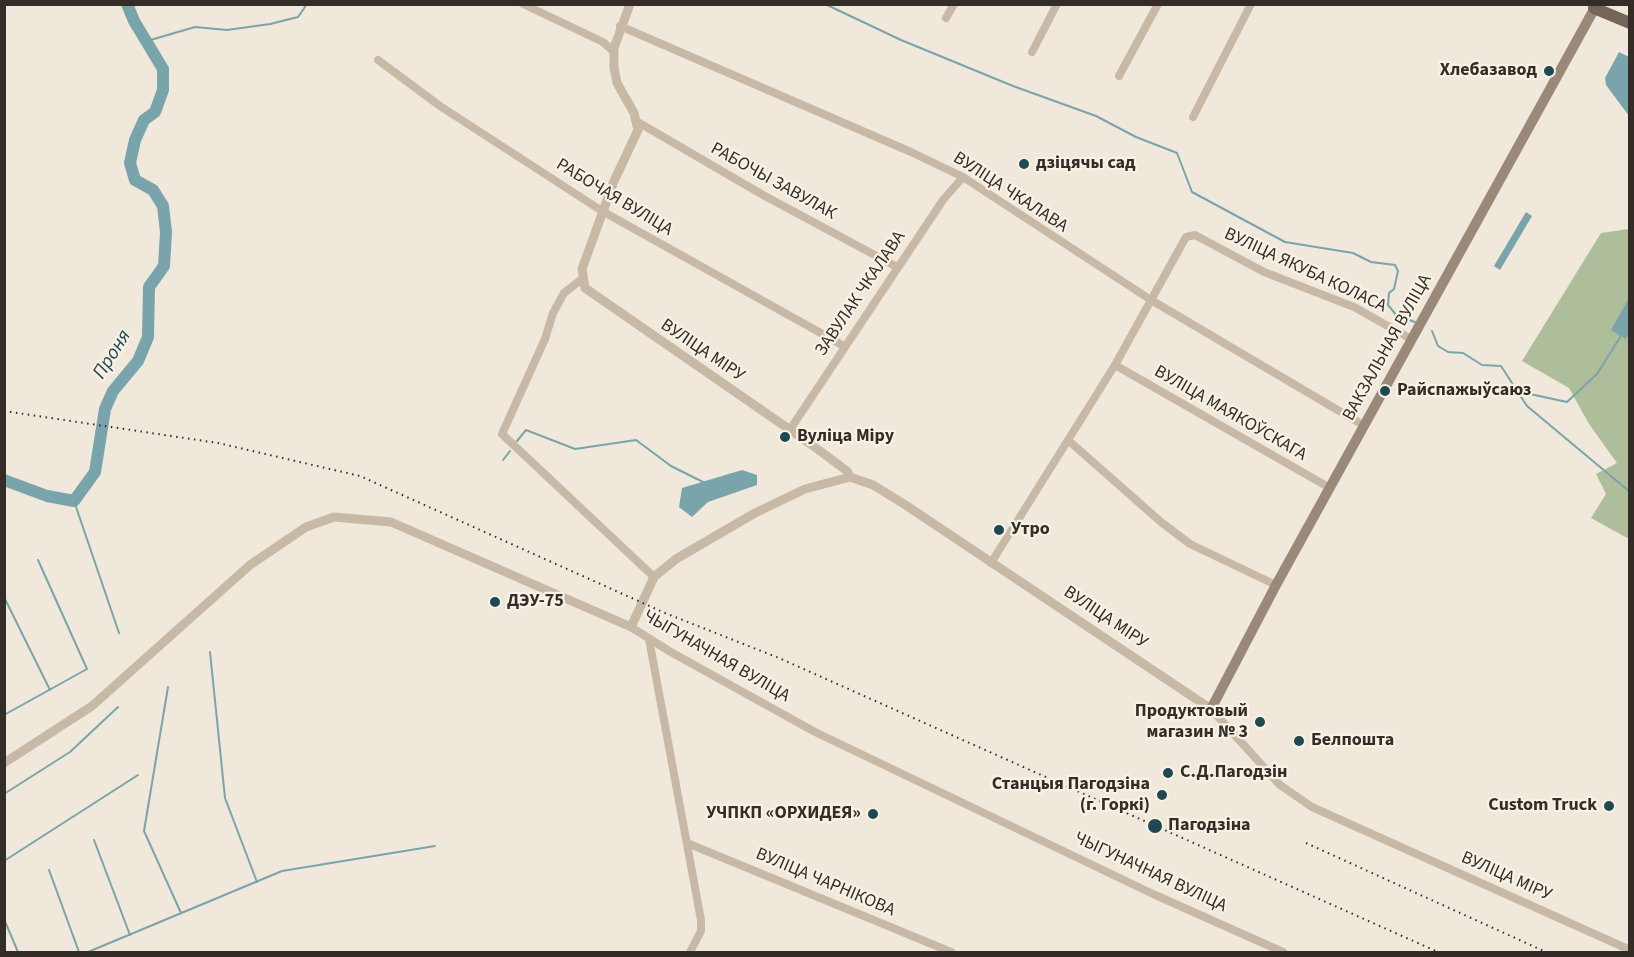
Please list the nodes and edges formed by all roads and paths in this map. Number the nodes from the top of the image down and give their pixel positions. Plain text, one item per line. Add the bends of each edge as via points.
1 (523, 4) edge
2 (630, 4) edge
3 (954, 4) edge
4 (1057, 4) edge
5 (1158, 4) edge
6 (1251, 4) edge
7 (1593, 6) edge
8 (946, 18) dead end
9 (1629, 23) edge
10 (620, 26) junction
11 (613, 51) junction
12 (1032, 52) dead end
13 (378, 60) dead end
14 (1119, 76) dead end
15 (1193, 117) dead end
16 (636, 121) junction
17 (963, 177) junction
18 (603, 212) junction
19 (897, 267) junction
20 (582, 279) junction
21 (1151, 300) junction
22 (1411, 339) junction
23 (844, 346) junction
24 (1115, 365) junction
25 (1364, 425) junction
26 (789, 431) junction
27 (1069, 441) junction
28 (850, 477) junction
29 (1330, 488) junction
30 (991, 563) junction
31 (654, 577) junction
32 (1276, 585) junction
33 (631, 627) junction
34 (649, 639) junction
35 (1211, 709) junction
36 (4, 763) edge
37 (687, 843) junction
38 (1629, 950) edge
39 (690, 952) edge
40 (951, 952) edge
41 (1283, 952) edge

1 - 11 street via 603,42
2 - 10 street
3 - 8 street
4 - 12 street
5 - 14 street
6 - 15 street
7 - 9 main road
7 - 22 main road, ВАКЗАЛЬНАЯ ВУЛІЦА
10 - 11 street
10 - 17 street, ВУЛІЦА ЧКАЛАВА
11 - 16 street via 617,83
13 - 18 street, РАБОЧАЯ ВУЛІЦА via 440,106
16 - 18 street via 638,130
16 - 19 street, РАБОЧЫ ЗАВУЛАК
17 - 19 street, ЗАВУЛАК ЧКАЛАВА
17 - 21 street, ВУЛІЦА ЧКАЛАВА
18 - 20 street
18 - 23 street, РАБОЧАЯ ВУЛІЦА
19 - 23 street, ЗАВУЛАК ЧКАЛАВА
20 - 26 street, ВУЛІЦА МІРУ via 592,296
20 - 31 street via 564,293 553,313 502,434
21 - 22 street, ВУЛІЦА ЯКУБА КОЛАСА via 1186,237 1195,235 1264,272 1354,308
21 - 24 street, ВУЛІЦА ЯКУБА КОЛАСА
21 - 25 street, ВУЛІЦА ЧКАЛАВА
22 - 25 main road, ВАКЗАЛЬНАЯ ВУЛІЦА
23 - 26 street, ЗАВУЛАК ЧКАЛАВА
24 - 27 street, ВУЛІЦА ЯКУБА КОЛАСА
24 - 29 street, ВУЛІЦА МАЯКОЎСКАГА
25 - 29 main road, ВАКЗАЛЬНАЯ ВУЛІЦА
26 - 28 street, ВУЛІЦА МІРУ
27 - 30 street, ВУЛІЦА ЯКУБА КОЛАСА
27 - 32 street via 1190,544
28 - 30 street, ВУЛІЦА МІРУ via 873,485
28 - 31 street via 821,483 755,513 676,559
29 - 32 main road, ВАКЗАЛЬНАЯ ВУЛІЦА
30 - 35 street, ВУЛІЦА МІРУ
31 - 33 street
32 - 35 main road, ВАКЗАЛЬНАЯ ВУЛІЦА
33 - 34 street, ЧЫГУНАЧНАЯ ВУЛІЦА
33 - 36 street, ЧЫГУНАЧНАЯ ВУЛІЦА via 391,522 334,517 306,527 250,564 92,706
34 - 37 street
34 - 41 street, ЧЫГУНАЧНАЯ ВУЛІЦА via 815,732 1152,894
35 - 38 street, ВУЛІЦА МІРУ via 1280,784 1312,807
37 - 39 street via 701,920 701,931
37 - 40 street, ВУЛІЦА ЧАРНІКОВА

